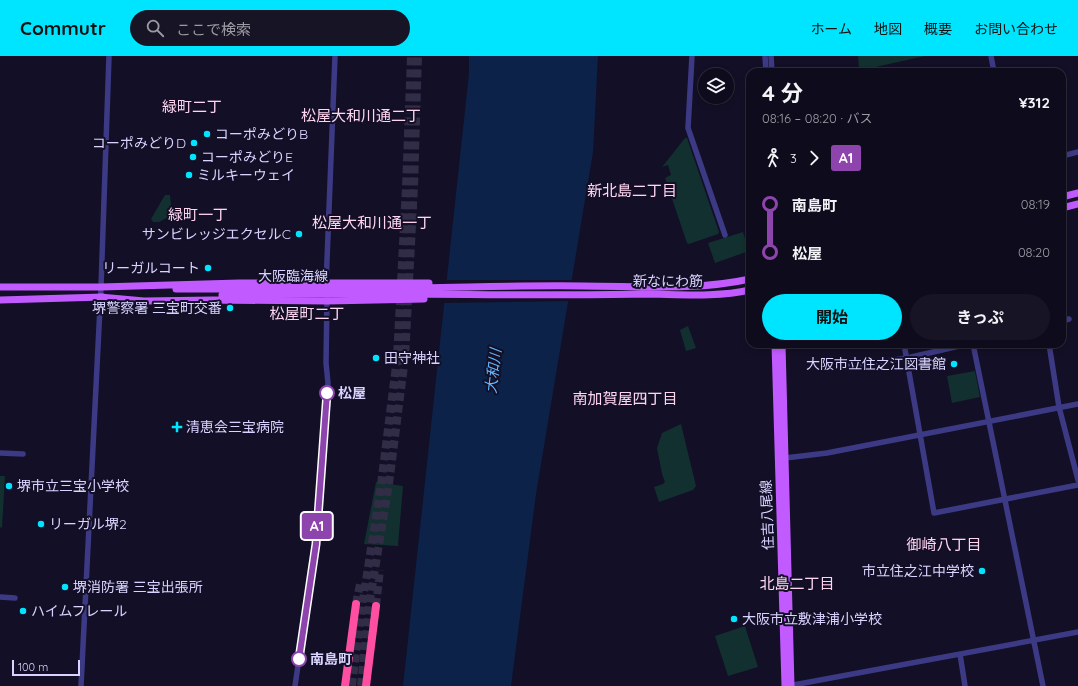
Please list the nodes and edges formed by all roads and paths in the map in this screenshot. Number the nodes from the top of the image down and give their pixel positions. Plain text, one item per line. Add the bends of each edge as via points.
1 (109, 56) edge
2 (335, 56) edge
3 (692, 56) edge
4 (765, 56) edge
5 (771, 56) edge
6 (991, 56) edge
7 (766, 68) edge
8 (772, 68) edge
9 (993, 68) edge
10 (1078, 152) edge
11 (1066, 155) edge
12 (1078, 193) edge
13 (1066, 196) edge
14 (1078, 204) edge
15 (1066, 207) edge
16 (725, 235) dead end
17 (746, 280) edge
18 (326, 284) junction
19 (585, 286) joint
20 (0, 287) edge
21 (101, 287) junction
22 (668, 290) junction
23 (430, 291) junction
24 (746, 291) edge
25 (243, 292) junction
26 (100, 297) junction
27 (0, 300) edge
28 (327, 301) junction
29 (1069, 319) dead end
30 (1066, 320) edge
31 (775, 348) edge
32 (782, 348) edge
33 (905, 348) edge
34 (951, 348) edge
35 (974, 348) edge
36 (1050, 348) edge
37 (907, 358) junction
38 (845, 367) dead end
39 (1078, 404) edge
40 (1059, 407) junction
41 (988, 421) junction
42 (921, 435) junction
43 (0, 453) edge
44 (23, 454) dead end
45 (785, 458) junction
46 (1078, 480) edge
47 (1078, 485) edge
48 (1004, 499) junction
49 (0, 597) edge
50 (15, 598) dead end
51 (356, 604) tunnel mouth
52 (376, 606) tunnel mouth
53 (1078, 632) edge
54 (1034, 640) junction
55 (960, 654) junction
56 (82, 686) edge
57 (295, 686) edge
58 (345, 686) edge
59 (366, 686) edge
60 (785, 686) edge
61 (790, 686) edge
62 (965, 686) edge
63 (1044, 686) edge

1 - 21 street
2 - 18 street
3 - 16 street via 688,128
4 - 7 street
5 - 8 street
6 - 9 street
10 - 11 street
12 - 13 main road
14 - 15 main road
17 - 22 main road, 新なにわ筋 via 731,284
18 - 21 main road via 240,283
18 - 23 main road via 372,283
18 - 28 street
19 - 22 main road, 新なにわ筋
19 - 23 main road, 大阪臨海線 via 468,287
20 - 21 main road, 大阪臨海線
21 - 25 main road, 大阪臨海線
21 - 26 street
22 - 23 main road, 新なにわ筋 via 602,295 468,295
22 - 24 main road, 新なにわ筋 via 712,294
23 - 25 main road, 大阪臨海線, bridge
23 - 28 main road via 367,300
25 - 26 main road, 大阪臨海線
26 - 27 main road, 大阪臨海線
26 - 28 main road via 144,301
26 - 56 street
28 - 57 street via 327,395 316,540
29 - 30 street
31 - 60 main road, 住吉八尾線
32 - 45 main road, 住吉八尾線
33 - 37 street
34 - 37 street
35 - 41 street
36 - 40 street
37 - 38 street
37 - 42 street
39 - 40 street
40 - 41 street
40 - 46 street
41 - 42 street
41 - 48 street
42 - 45 street via 827,453
42 - 48 street via 934,514
43 - 44 street
45 - 61 main road, 住吉八尾線
47 - 48 street
48 - 54 street
49 - 50 street
51 - 58 highway
52 - 59 highway
53 - 54 street
54 - 55 street
54 - 63 street
55 - 61 street
55 - 62 street

